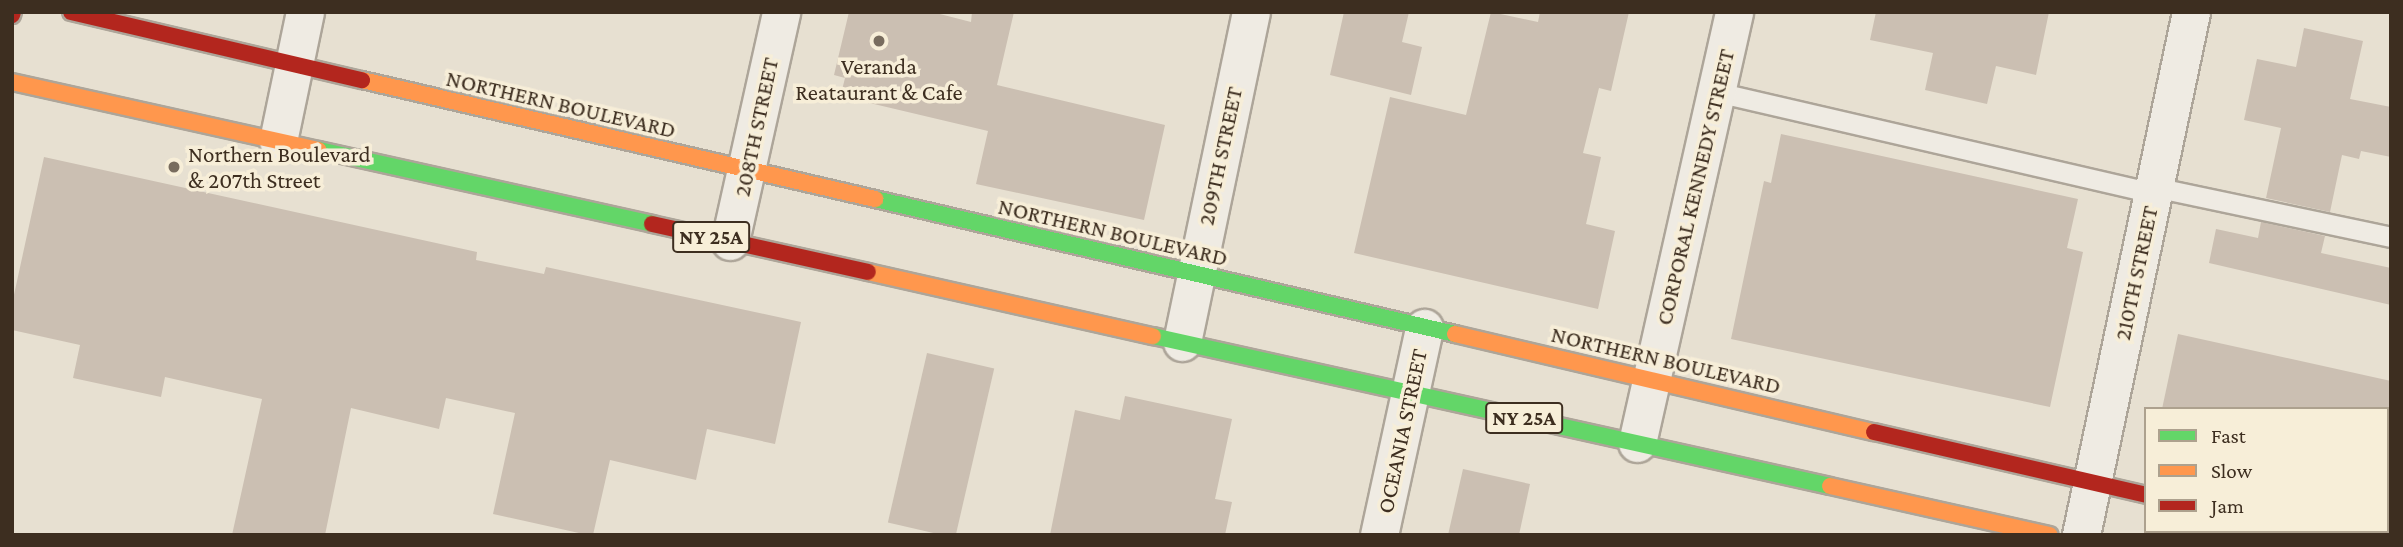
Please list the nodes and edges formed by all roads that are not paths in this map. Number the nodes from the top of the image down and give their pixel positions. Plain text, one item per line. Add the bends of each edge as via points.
1 (71, 12) edge
2 (305, 12) edge
3 (781, 12) edge
4 (1251, 12) edge
5 (1734, 12) edge
6 (2191, 12) edge
7 (294, 65) junction
8 (12, 82) edge
9 (1716, 92) junction
10 (278, 141) junction
11 (747, 170) junction
12 (2153, 190) junction
13 (2391, 237) edge
14 (730, 241) junction
15 (1195, 275) junction
16 (1424, 328) junction
17 (1182, 342) junction
18 (1651, 381) junction
19 (1410, 393) junction
20 (1637, 443) junction
21 (2092, 483) junction
22 (2144, 495) edge
23 (1379, 535) edge
24 (2050, 535) edge
25 (2081, 535) edge

1 - 7 main road, NORTHERN BOULEVARD
2 - 7 street
3 - 11 street, 208TH STREET
4 - 15 street, 209TH STREET
5 - 9 street, CORPORAL KENNEDY STREET
6 - 12 street, 210TH STREET
7 - 10 street
7 - 11 main road, NORTHERN BOULEVARD
8 - 10 main road, NY 25A
9 - 12 lane
9 - 18 street, CORPORAL KENNEDY STREET
10 - 14 main road, NY 25A
11 - 14 street, 208TH STREET
11 - 15 main road, NORTHERN BOULEVARD
12 - 13 lane
12 - 21 street, 210TH STREET
14 - 17 main road, NY 25A
15 - 16 main road, NORTHERN BOULEVARD
15 - 17 street, 209TH STREET
16 - 18 main road, NORTHERN BOULEVARD
16 - 19 street, OCEANIA STREET
17 - 19 main road, NY 25A
18 - 20 street, CORPORAL KENNEDY STREET
18 - 21 main road, NORTHERN BOULEVARD
19 - 20 main road, NY 25A
19 - 23 street, OCEANIA STREET
20 - 24 main road, NY 25A
21 - 22 main road, NORTHERN BOULEVARD
21 - 25 street, 210TH STREET

